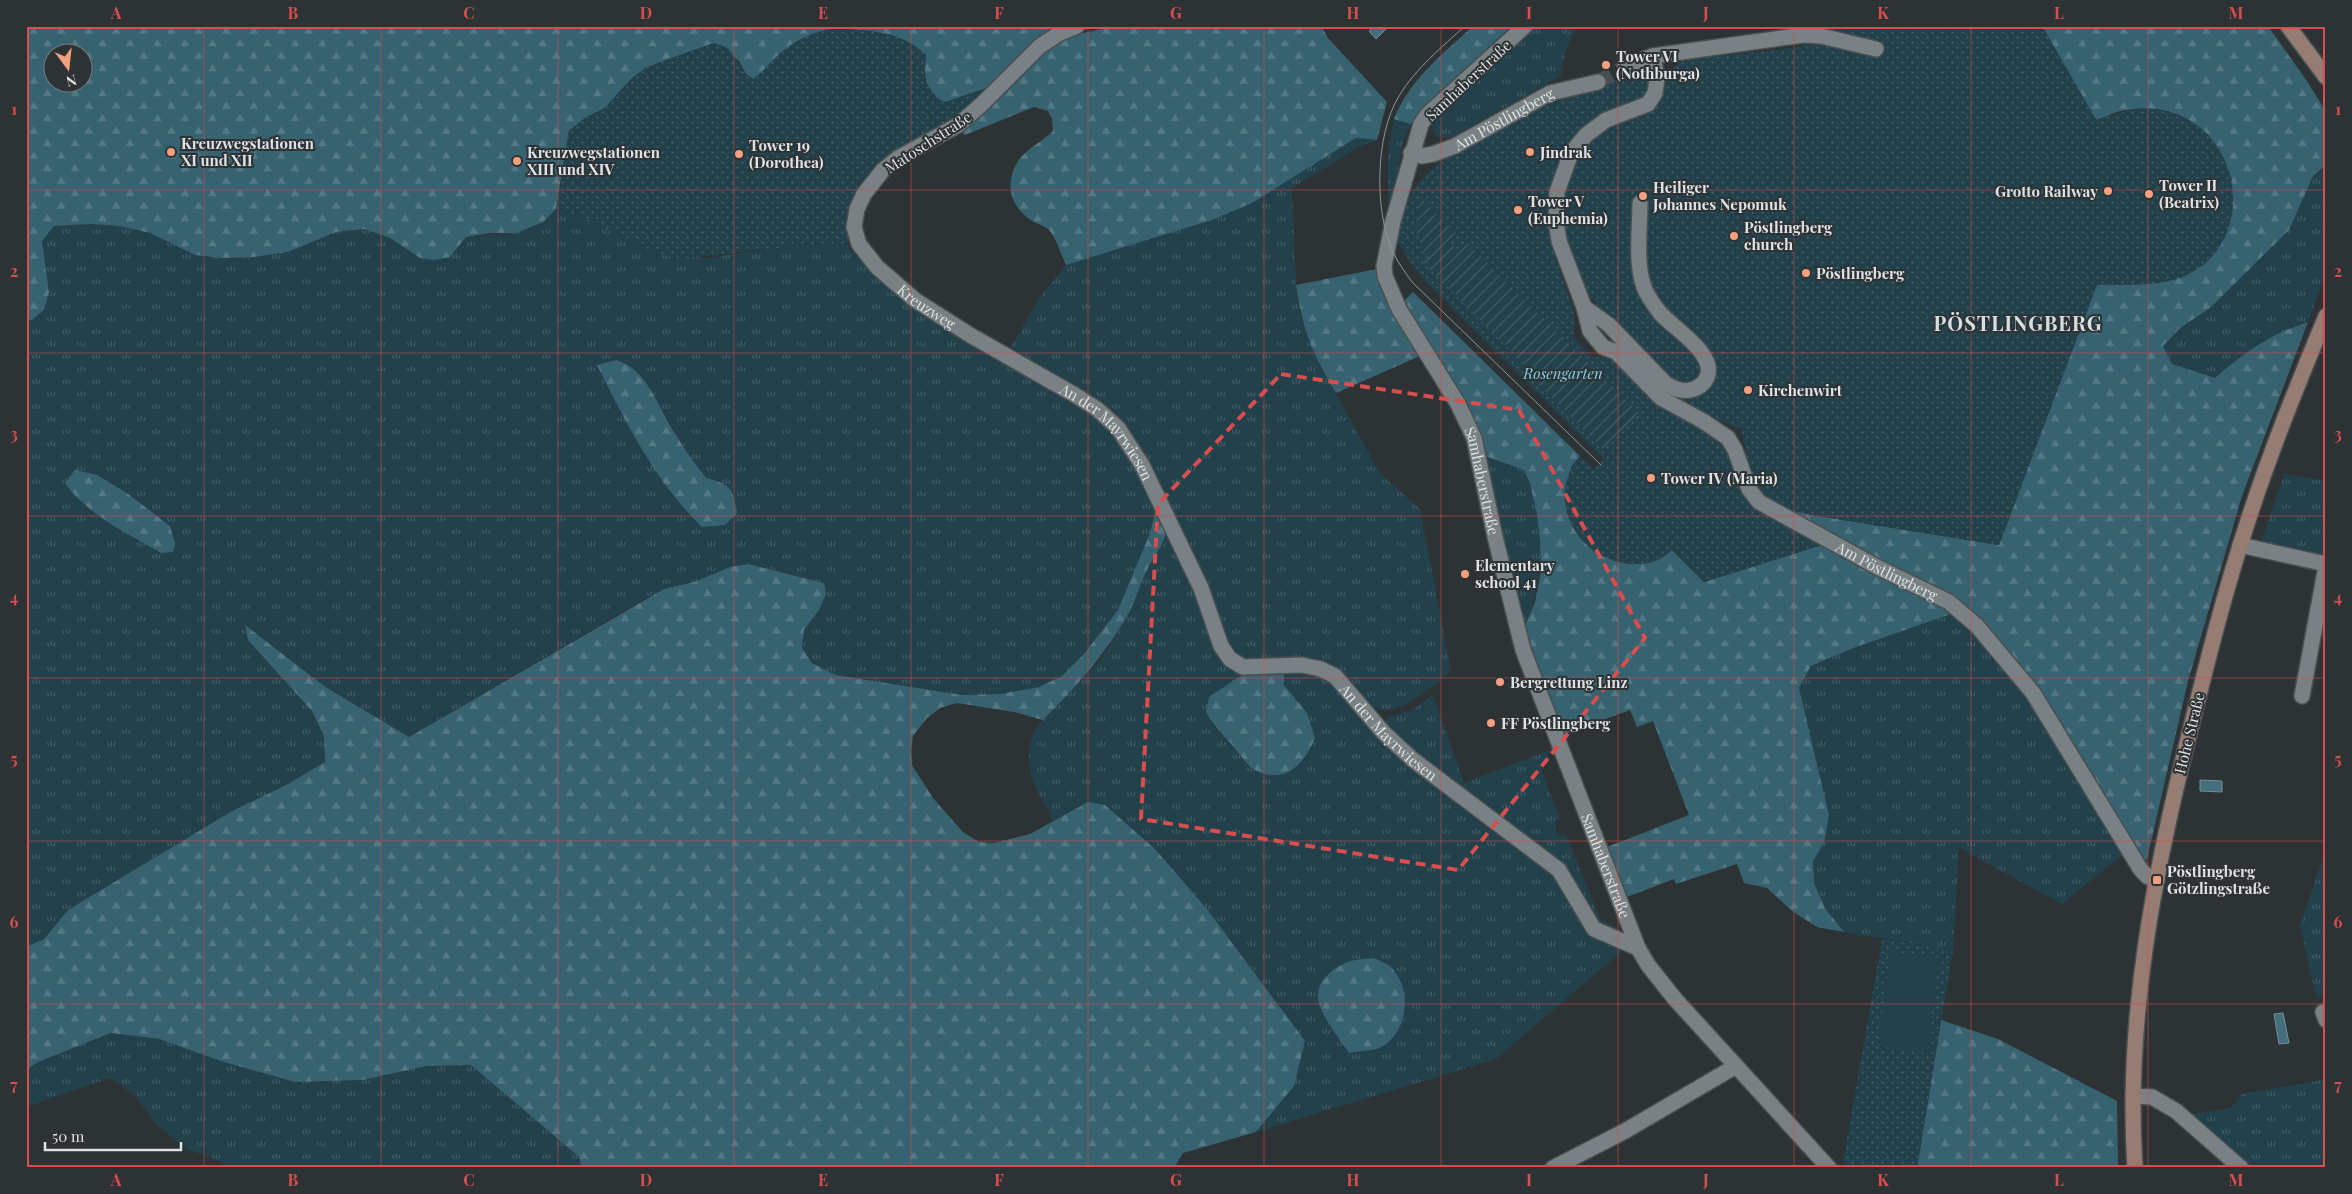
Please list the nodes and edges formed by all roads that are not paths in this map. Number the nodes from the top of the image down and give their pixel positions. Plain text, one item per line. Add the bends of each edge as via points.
1 (1077, 26) edge
2 (1525, 26) edge
3 (2288, 26) edge
4 (1876, 49) dead end
5 (1654, 56) junction
6 (1625, 67) tunnel mouth
7 (2326, 78) edge
8 (1598, 82) tunnel mouth
9 (1411, 153) junction
10 (1640, 203) dead end
11 (856, 240) joint
12 (1584, 307) junction
13 (2326, 316) edge
14 (1009, 358) joint
15 (2240, 545) junction
16 (2326, 565) edge
17 (2302, 696) dead end
18 (2156, 880) junction
19 (1638, 948) junction
20 (1736, 1066) junction
21 (2133, 1096) junction
22 (1553, 1168) edge
23 (1829, 1168) edge
24 (2135, 1168) edge
25 (2241, 1168) edge

1 - 11 street, Matoschstraße via 1040,46 958,125 898,158 883,170 859,205 855,221
2 - 9 street, Samhaberstraße via 1427,115 1418,129
3 - 7 main road
4 - 5 street via 1803,35
5 - 6 street
5 - 12 street, Am Pöstlingberg via 1657,78 1655,93 1648,104 1606,120 1586,135 1571,153 1557,192 1559,241
8 - 9 street, Am Pöstlingberg via 1550,93 1455,146 1422,156
9 - 19 street, Samhaberstraße via 1392,221 1385,276 1399,310 1458,404 1474,438 1523,650
10 - 12 street via 1640,268 1644,288 1660,313 1700,350 1710,372 1705,382 1685,391 1665,383 1608,325
11 - 14 street, Kreuzweg via 873,263 904,292
12 - 18 street, Am Pöstlingberg via 1590,332 1603,347 1616,352 1660,398 1728,438 1748,489 1759,502 1879,568 1949,602 1977,626 2028,686 2141,870
13 - 15 main road, Hohe Straße via 2263,476
14 - 19 street, An der Mayrwiesen via 1097,409 1126,438 1196,577 1221,646 1230,659 1243,667 1302,665 1335,676 1383,732 1412,759 1554,866 1565,878 1594,929
15 - 16 street
15 - 18 main road, Hohe Straße via 2213,638
16 - 17 street
18 - 21 main road, Hohe Straße via 2138,1002
19 - 20 street, Samhaberstraße via 1676,999
20 - 22 street via 1625,1131
20 - 23 street, Samhaberstraße
21 - 24 main road, Hohe Straße
21 - 25 street via 2152,1097 2176,1111

